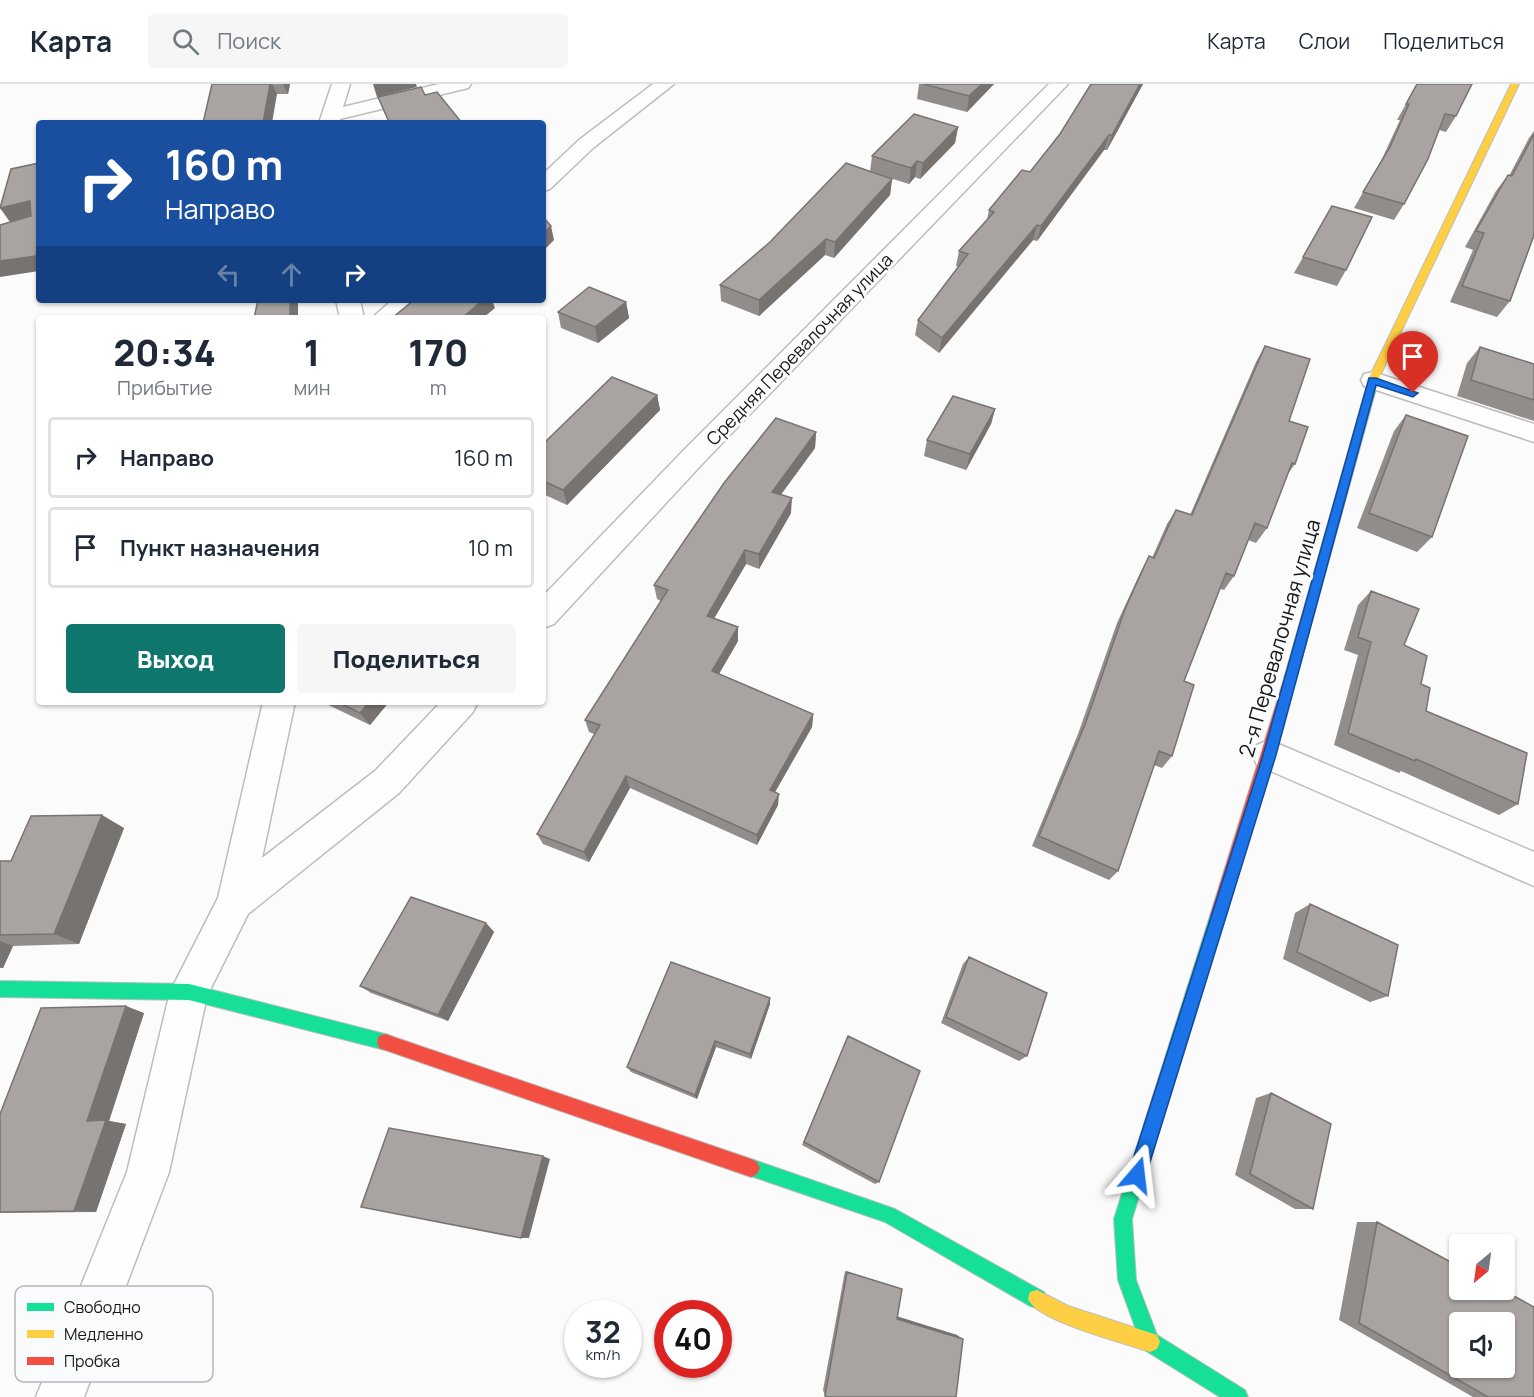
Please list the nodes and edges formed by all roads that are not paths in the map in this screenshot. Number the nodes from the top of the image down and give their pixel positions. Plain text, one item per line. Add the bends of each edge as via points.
1 (341, 84) edge
2 (462, 84) edge
3 (665, 84) edge
4 (1059, 84) edge
5 (1515, 84) edge
6 (330, 119) edge
7 (546, 182) edge
8 (402, 303) edge
9 (388, 315) edge
10 (1373, 380) junction
11 (1534, 433) edge
12 (546, 613) edge
13 (278, 705) edge
14 (459, 705) edge
15 (1269, 755) junction
16 (1534, 869) edge
17 (235, 902) junction
18 (0, 989) edge
19 (189, 992) junction
20 (103, 1286) edge
21 (1150, 1342) junction
22 (66, 1382) edge
23 (60, 1397) edge
24 (1238, 1397) edge

1 - 6 street
2 - 6 street
3 - 7 street via 586,144
4 - 12 street, Средняя Перевалочная улица
5 - 10 street, 2-я Перевалочная улица
8 - 9 street
10 - 11 street
10 - 15 street, 2-я Перевалочная улица
13 - 17 street
14 - 17 street via 387,782
15 - 16 street
15 - 21 street, 2-я Перевалочная улица via 1123,1219 1127,1280
17 - 19 street
18 - 19 street
19 - 20 street via 148,1172
19 - 21 street via 364,1035 890,1215 1064,1314
21 - 24 street
22 - 23 street

